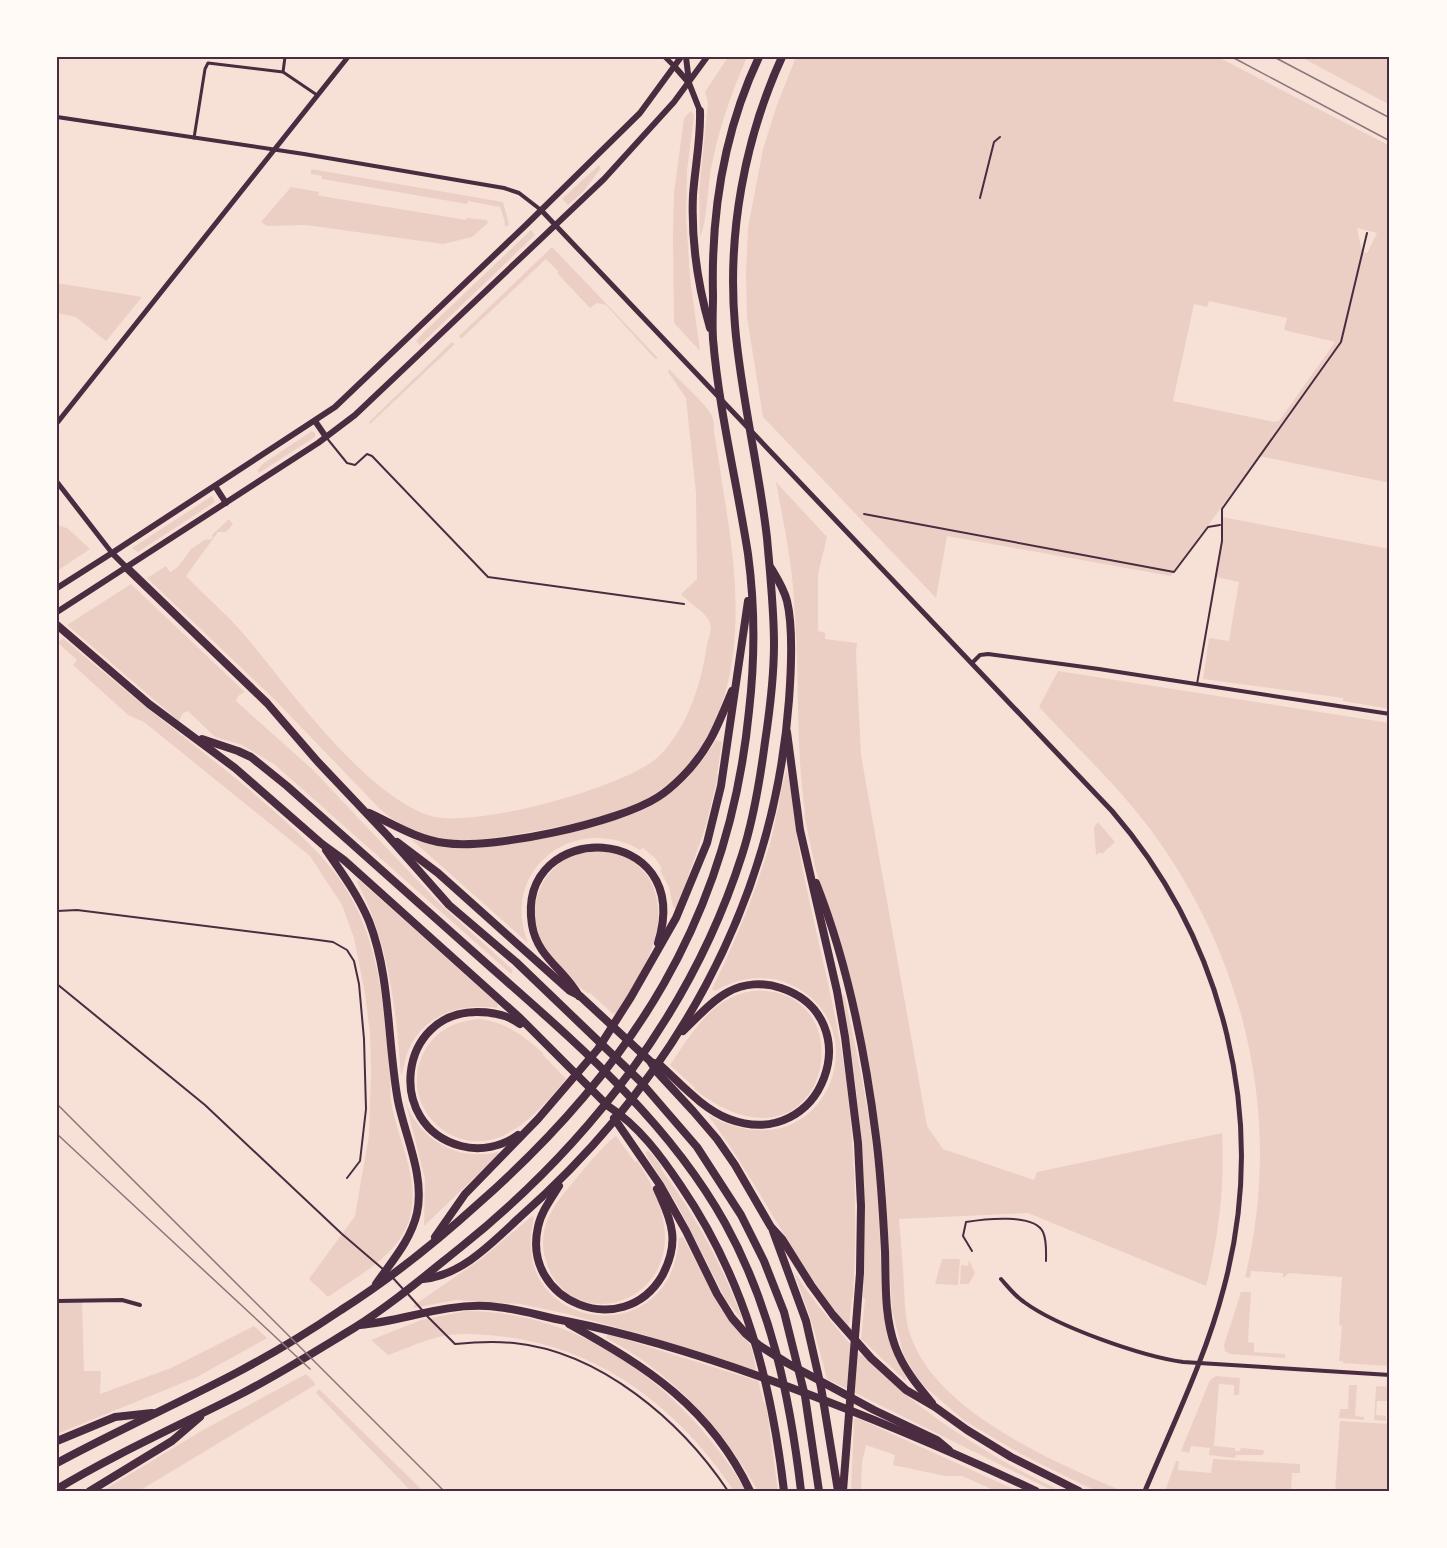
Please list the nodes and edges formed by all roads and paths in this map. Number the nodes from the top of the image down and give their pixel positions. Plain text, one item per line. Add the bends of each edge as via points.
1 (285, 57) edge
2 (348, 57) edge
3 (664, 57) edge
4 (683, 57) edge
5 (707, 57) edge
6 (759, 57) edge
7 (782, 57) edge
8 (675, 67) junction
9 (283, 72) junction
10 (689, 83) junction
11 (317, 95) junction
12 (700, 111) joint
13 (57, 117) edge
14 (1000, 137) dead end
15 (194, 138) junction
16 (274, 150) junction
17 (980, 198) dead end
18 (541, 210) junction
19 (556, 224) junction
20 (1367, 233) dead end
21 (712, 336) junction
22 (315, 421) junction
23 (57, 423) edge
24 (326, 437) junction
25 (57, 482) edge
26 (215, 486) junction
27 (226, 503) junction
28 (864, 514) dead end
29 (1222, 524) junction
30 (112, 553) junction
31 (769, 566) junction
32 (127, 568) junction
33 (751, 585) junction
34 (57, 588) edge
35 (684, 604) dead end
36 (57, 612) edge
37 (57, 625) edge
38 (972, 663) junction
39 (738, 678) junction
40 (1197, 684) junction
41 (1390, 714) edge
42 (786, 729) junction
43 (192, 735) junction
44 (365, 811) junction
45 (388, 836) junction
46 (322, 844) junction
47 (811, 870) junction
48 (57, 911) edge
49 (654, 956) junction
50 (57, 984) edge
51 (581, 998) junction
52 (532, 1031) junction
53 (675, 1038) junction
54 (650, 1061) junction
55 (608, 1106) junction
56 (538, 1119) junction
57 (649, 1168) junction
58 (567, 1172) junction
59 (347, 1178) dead end
60 (771, 1227) junction
61 (428, 1247) junction
62 (972, 1251) dead end
63 (1046, 1261) dead end
64 (421, 1279) junction
65 (1001, 1280) dead end
66 (372, 1289) junction
67 (57, 1301) edge
68 (140, 1305) dead end
69 (562, 1320) junction
70 (358, 1325) junction
71 (1198, 1363) junction
72 (1390, 1376) edge
73 (934, 1407) junction
74 (159, 1412) junction
75 (206, 1412) junction
76 (57, 1441) edge
77 (951, 1452) junction
78 (57, 1463) edge
79 (57, 1489) edge
80 (90, 1491) edge
81 (728, 1491) edge
82 (750, 1491) edge
83 (784, 1491) edge
84 (801, 1491) edge
85 (819, 1491) edge
86 (840, 1491) edge
87 (1036, 1491) edge
88 (1079, 1491) edge
89 (1145, 1491) edge

1 - 9 street
2 - 11 street
3 - 8 street
4 - 8 main road
4 - 10 main road
5 - 10 main road
6 - 21 highway via 733,125 724,167 714,233
7 - 31 highway via 771,80 744,172 736,223 734,278 740,370
8 - 10 main road
8 - 18 main road via 640,113
9 - 11 street
9 - 15 street via 208,63
10 - 12 main road
10 - 19 main road via 640,140
11 - 16 street
12 - 21 highway via 693,230
13 - 15 street
14 - 17 lane via 994,142
15 - 16 street
16 - 18 street via 512,190
16 - 23 street
18 - 19 street
18 - 22 main road via 336,407
19 - 24 main road via 363,408
19 - 38 street
20 - 29 lane via 1341,342 1222,509
21 - 33 highway
22 - 24 main road
22 - 26 main road
24 - 27 main road
24 - 35 lane via 348,463 355,465 367,454 372,456 488,578
25 - 30 street
26 - 27 main road
26 - 30 main road
27 - 32 main road
28 - 29 lane via 1174,572 1208,527
29 - 40 lane
30 - 32 main road
30 - 34 main road
31 - 42 highway via 787,601 790,645
31 - 64 highway via 774,645 758,791 742,855 700,958 665,1022 620,1087 573,1144 486,1227
32 - 36 main road
32 - 44 highway via 251,687
33 - 39 highway
33 - 61 highway via 753,667 744,759 720,858 678,960 649,1011 604,1075 511,1176
37 - 43 highway via 149,704
38 - 40 street via 980,655 988,654
38 - 71 street via 1138,843 1185,918 1217,994 1238,1085 1241,1186 1225,1285
39 - 44 highway via 712,740 698,759 657,798 617,816 568,829 459,844 442,843 410,832
39 - 49 highway via 721,786 707,843 676,918
40 - 41 street
42 - 47 highway via 800,830
42 - 53 highway via 773,813 746,892 719,960
43 - 46 highway
43 - 84 highway via 256,761 310,806 560,1030 661,1131 694,1173 724,1222 761,1303 778,1355
44 - 45 highway
45 - 51 highway via 438,873
45 - 85 highway via 449,905 516,962 640,1081 697,1147 741,1215 784,1312 809,1416
46 - 52 highway
46 - 66 highway via 355,892 372,931 385,989 398,1101 417,1179 419,1198 413,1226
47 - 73 highway via 826,909 860,1033 880,1171 890,1328 906,1369
47 - 86 highway via 837,991 854,1099 861,1206 858,1298
48 - 59 lane via 77,910 311,939 333,942 347,950 354,961 358,984 366,1109 360,1161
49 - 51 highway via 661,934 663,903 645,866 624,852 600,846 574,850 560,858 536,885 531,902 532,925 549,961
49 - 56 highway via 598,1049
50 - 81 lane via 205,1105 371,1257 455,1344 515,1343 592,1367 633,1392 672,1423
51 - 54 highway
52 - 55 highway
52 - 56 highway via 488,1012 464,1012 448,1018 421,1041 413,1057 410,1085 416,1110 427,1126 465,1148 505,1143
53 - 54 highway via 727,992 740,986 774,986 803,999 820,1020 826,1033 829,1061 825,1079 808,1105 788,1119 765,1125 741,1123 711,1110
53 - 58 highway via 631,1103
54 - 60 highway via 735,1165
55 - 57 highway
55 - 83 highway via 625,1117 668,1167 708,1227 740,1294 760,1355
56 - 61 highway via 465,1194
57 - 58 highway via 669,1218 670,1257 648,1294 625,1307 611,1309 571,1302 552,1286 540,1264 537,1251 541,1216
57 - 77 highway via 727,1310 750,1338 787,1363 937,1440
58 - 64 highway via 470,1260 445,1275
60 - 73 highway via 861,1348 906,1390
60 - 86 highway via 806,1321
61 - 66 highway
62 - 63 lane via 963,1236 966,1222 1026,1221 1042,1231
64 - 70 highway
65 - 71 street via 1018,1298 1068,1325 1130,1348
66 - 74 highway via 265,1357
67 - 68 street via 122,1300
69 - 70 highway via 509,1308 472,1306
69 - 77 highway via 621,1333 751,1373
69 - 82 highway via 636,1362 681,1398 723,1446
70 - 75 highway
71 - 72 street
71 - 89 street
73 - 88 highway via 1003,1452
74 - 76 highway via 115,1417
74 - 78 highway
75 - 79 highway
75 - 80 highway via 172,1441
77 - 87 highway

